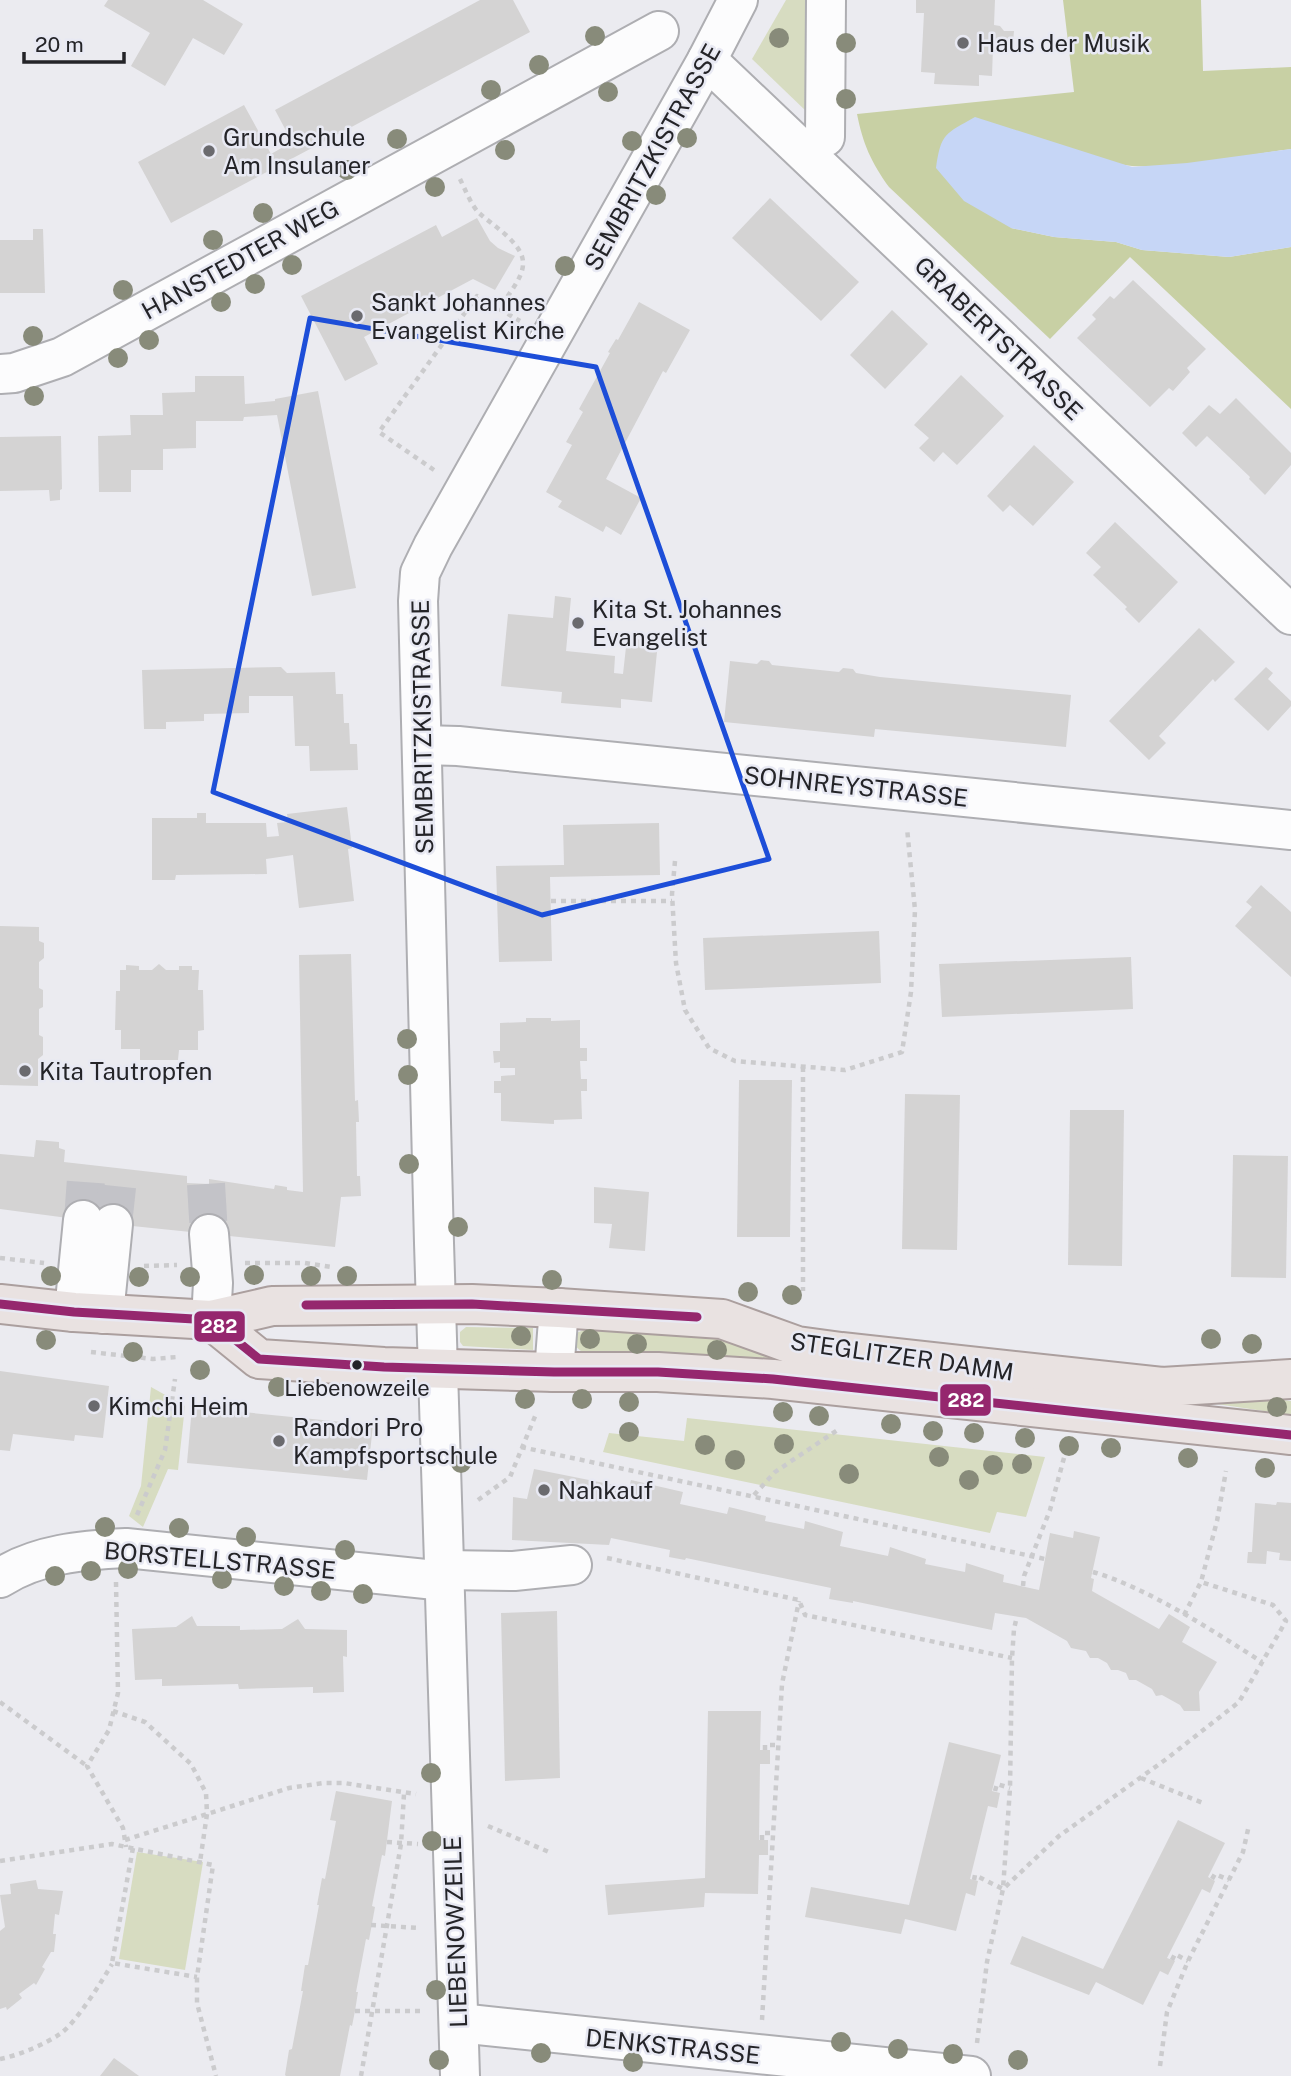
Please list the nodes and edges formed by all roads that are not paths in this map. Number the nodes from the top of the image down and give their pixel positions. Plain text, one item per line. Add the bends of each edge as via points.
1 (738, 0) edge
2 (827, 0) edge
3 (659, 31) dead end
4 (707, 60) junction
5 (825, 137) dead end
6 (0, 374) edge
7 (1291, 615) edge
8 (422, 745) junction
9 (1291, 831) edge
10 (98, 1222) tunnel mouth
11 (209, 1234) tunnel mouth
12 (0, 1304) edge
13 (436, 1305) junction
14 (559, 1308) junction
15 (89, 1313) junction
16 (211, 1320) junction
17 (438, 1368) junction
18 (554, 1372) junction
19 (1291, 1379) edge
20 (1291, 1435) edge
21 (572, 1564) road end
22 (444, 1575) junction
23 (0, 1578) edge
24 (443, 2017) junction
25 (974, 2061) edge
26 (460, 2076) edge

1 - 4 street, SEMBRITZKISTRASSE
2 - 5 street
3 - 6 street, HANSTEDTER WEG via 62,357
4 - 7 street, GRABERTSTRASSE
4 - 8 street, SEMBRITZKISTRASSE via 420,573
8 - 9 street, SOHNREYSTRASSE
8 - 13 street, SEMBRITZKISTRASSE
10 - 15 street
11 - 16 street
12 - 15 main road, STEGLITZER DAMM
13 - 14 main road, STEGLITZER DAMM
13 - 16 main road, STEGLITZER DAMM via 272,1306
13 - 17 street, SEMBRITZKISTRASSE
14 - 18 street
14 - 19 main road, STEGLITZER DAMM via 722,1319 797,1346 1162,1387
15 - 16 main road, STEGLITZER DAMM
16 - 17 main road, STEGLITZER DAMM via 259,1359
17 - 18 main road, STEGLITZER DAMM
17 - 22 street, LIEBENOWZEILE
18 - 20 main road, STEGLITZER DAMM via 773,1379
21 - 22 street, BORSTELLSTRASSE
22 - 23 street, BORSTELLSTRASSE via 126,1548 56,1555
22 - 24 street, LIEBENOWZEILE
24 - 25 street, DENKSTRASSE
24 - 26 street, LIEBENOWZEILE

